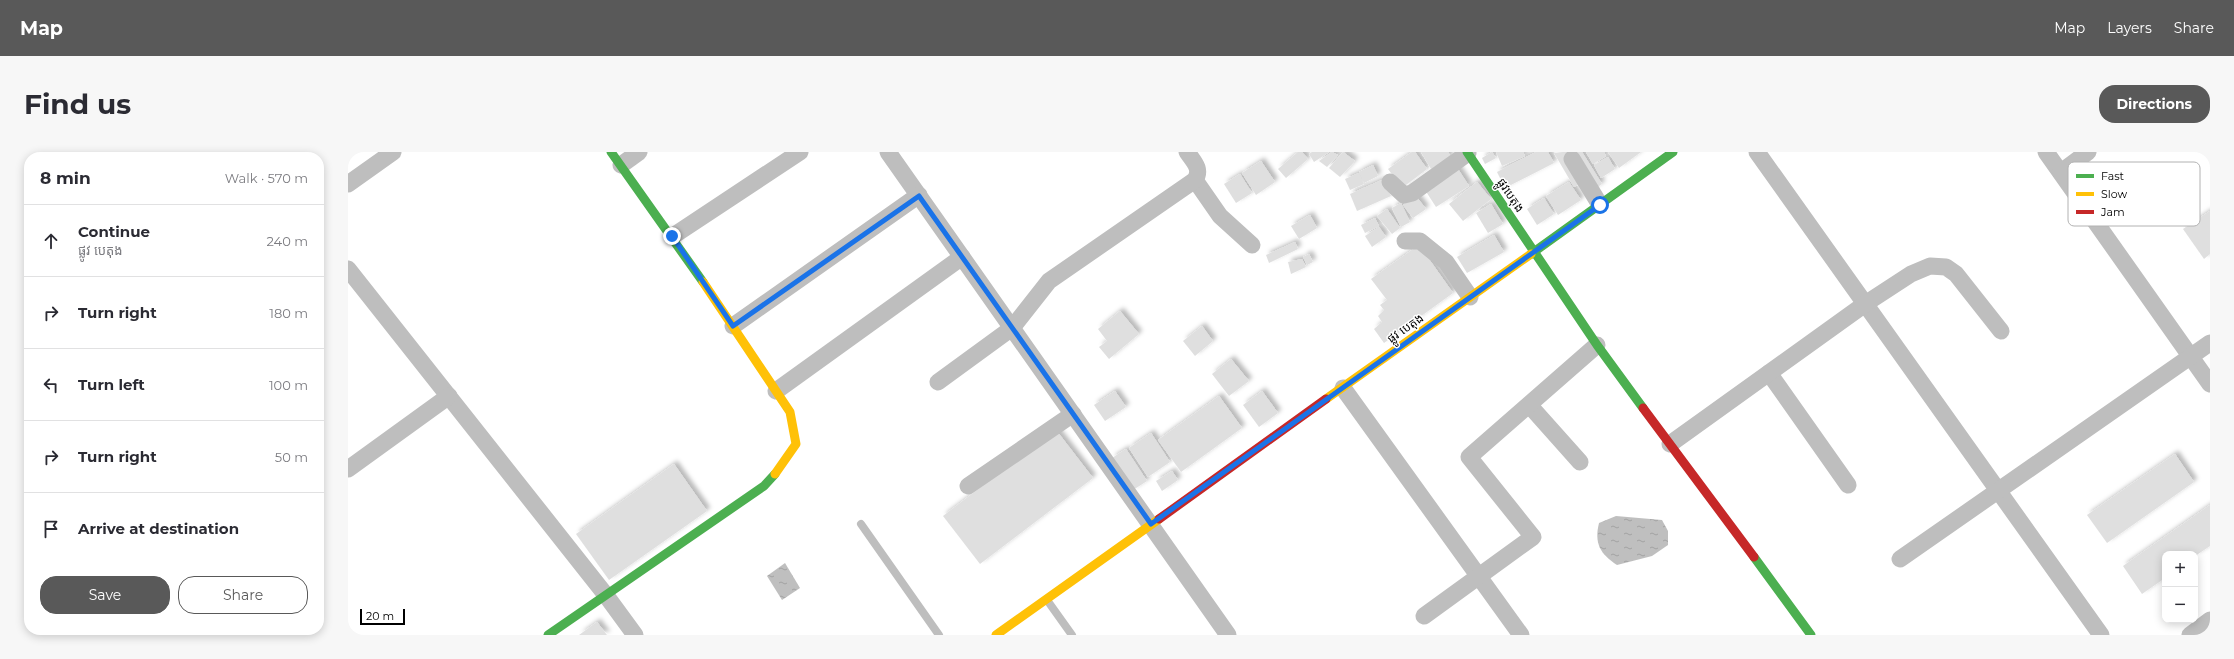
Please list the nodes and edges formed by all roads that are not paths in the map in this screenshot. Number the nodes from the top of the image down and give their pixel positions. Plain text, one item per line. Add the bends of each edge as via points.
1 (393, 152) edge
2 (639, 152) edge
3 (800, 152) edge
4 (888, 152) edge
5 (1187, 152) edge
6 (1467, 152) edge
7 (1673, 152) edge
8 (1757, 152) edge
9 (2046, 152) edge
10 (2088, 152) edge
11 (1655, 157) edge
12 (616, 158) edge
13 (1572, 159) dead end
14 (2074, 162) edge
15 (2068, 167) edge
16 (2061, 172) junction
17 (1195, 180) junction
18 (1390, 182) dead end
19 (2068, 182) edge
20 (348, 184) edge
21 (919, 196) junction
22 (1600, 205) junction
23 (2099, 226) edge
24 (672, 236) junction
25 (1405, 240) dead end
26 (1252, 245) dead end
27 (1535, 251) junction
28 (962, 257) junction
29 (348, 269) edge
30 (1470, 297) junction
31 (1865, 304) junction
32 (733, 326) junction
33 (1012, 328) junction
34 (2001, 331) dead end
35 (2210, 343) edge
36 (1598, 344) junction
37 (2190, 356) junction
38 (1769, 373) junction
39 (938, 382) dead end
40 (2210, 384) edge
41 (1343, 388) junction
42 (776, 391) junction
43 (449, 396) junction
44 (1530, 406) junction
45 (1073, 414) junction
46 (1670, 444) junction
47 (1580, 462) dead end
48 (348, 469) edge
49 (1848, 485) dead end
50 (968, 486) dead end
51 (1998, 490) junction
52 (861, 524) dead end
53 (1151, 524) junction
54 (1900, 559) dead end
55 (1480, 577) junction
56 (605, 594) junction
57 (1047, 599) junction
58 (1424, 616) dead end
59 (2210, 620) edge
60 (548, 635) edge
61 (635, 635) edge
62 (939, 635) edge
63 (996, 635) edge
64 (1072, 635) edge
65 (1228, 635) edge
66 (1522, 635) edge
67 (1810, 635) edge
68 (2101, 635) edge
69 (2190, 635) edge

1 - 20 street
2 - 12 street
3 - 24 street
4 - 21 street
5 - 17 street via 1198,168 1199,174
6 - 18 street via 1412,193 1404,195
6 - 27 street, ផ្លូវបេតុង
7 - 11 street, ផ្លូវ បេតុង
8 - 31 street
9 - 16 street
10 - 14 street
11 - 22 street, ផ្លូវ បេតុង
12 - 24 street
13 - 22 street
15 - 16 street
16 - 19 street
17 - 26 street via 1220,216
17 - 33 street via 1049,281
21 - 28 street
21 - 32 street
22 - 27 street, ផ្លូវ បេតុង
23 - 37 street
24 - 32 street
25 - 30 street via 1420,242 1446,262
27 - 30 street, ផ្លូវ បេតុង
27 - 36 street, ផ្លូវបេតុង
28 - 33 street
28 - 42 street
29 - 43 street
30 - 41 street, ផ្លូវ បេតុង
31 - 34 street via 1911,274 1930,266 1946,267 1956,274
31 - 38 street
31 - 51 street
32 - 42 street
33 - 39 street
33 - 45 street
35 - 37 street
36 - 44 street
36 - 46 street, ផ្លូវបេតុង
37 - 40 street
37 - 51 street
38 - 46 street
38 - 49 street
41 - 53 street, ផ្លូវ បេតុង
41 - 55 street
42 - 56 street via 790,412 796,444 771,479
43 - 48 street
43 - 56 street
44 - 47 street
44 - 55 street via 1469,457 1534,537
45 - 50 street
45 - 53 street
46 - 67 street, ផ្លូវបេតុង
51 - 54 street
51 - 68 street
52 - 62 lane
53 - 57 street, ផ្លូវ បេតុង
53 - 65 street
55 - 58 street
55 - 66 street
56 - 60 street
56 - 61 street
57 - 63 street, ផ្លូវ បេតុង
57 - 64 lane
59 - 69 street

